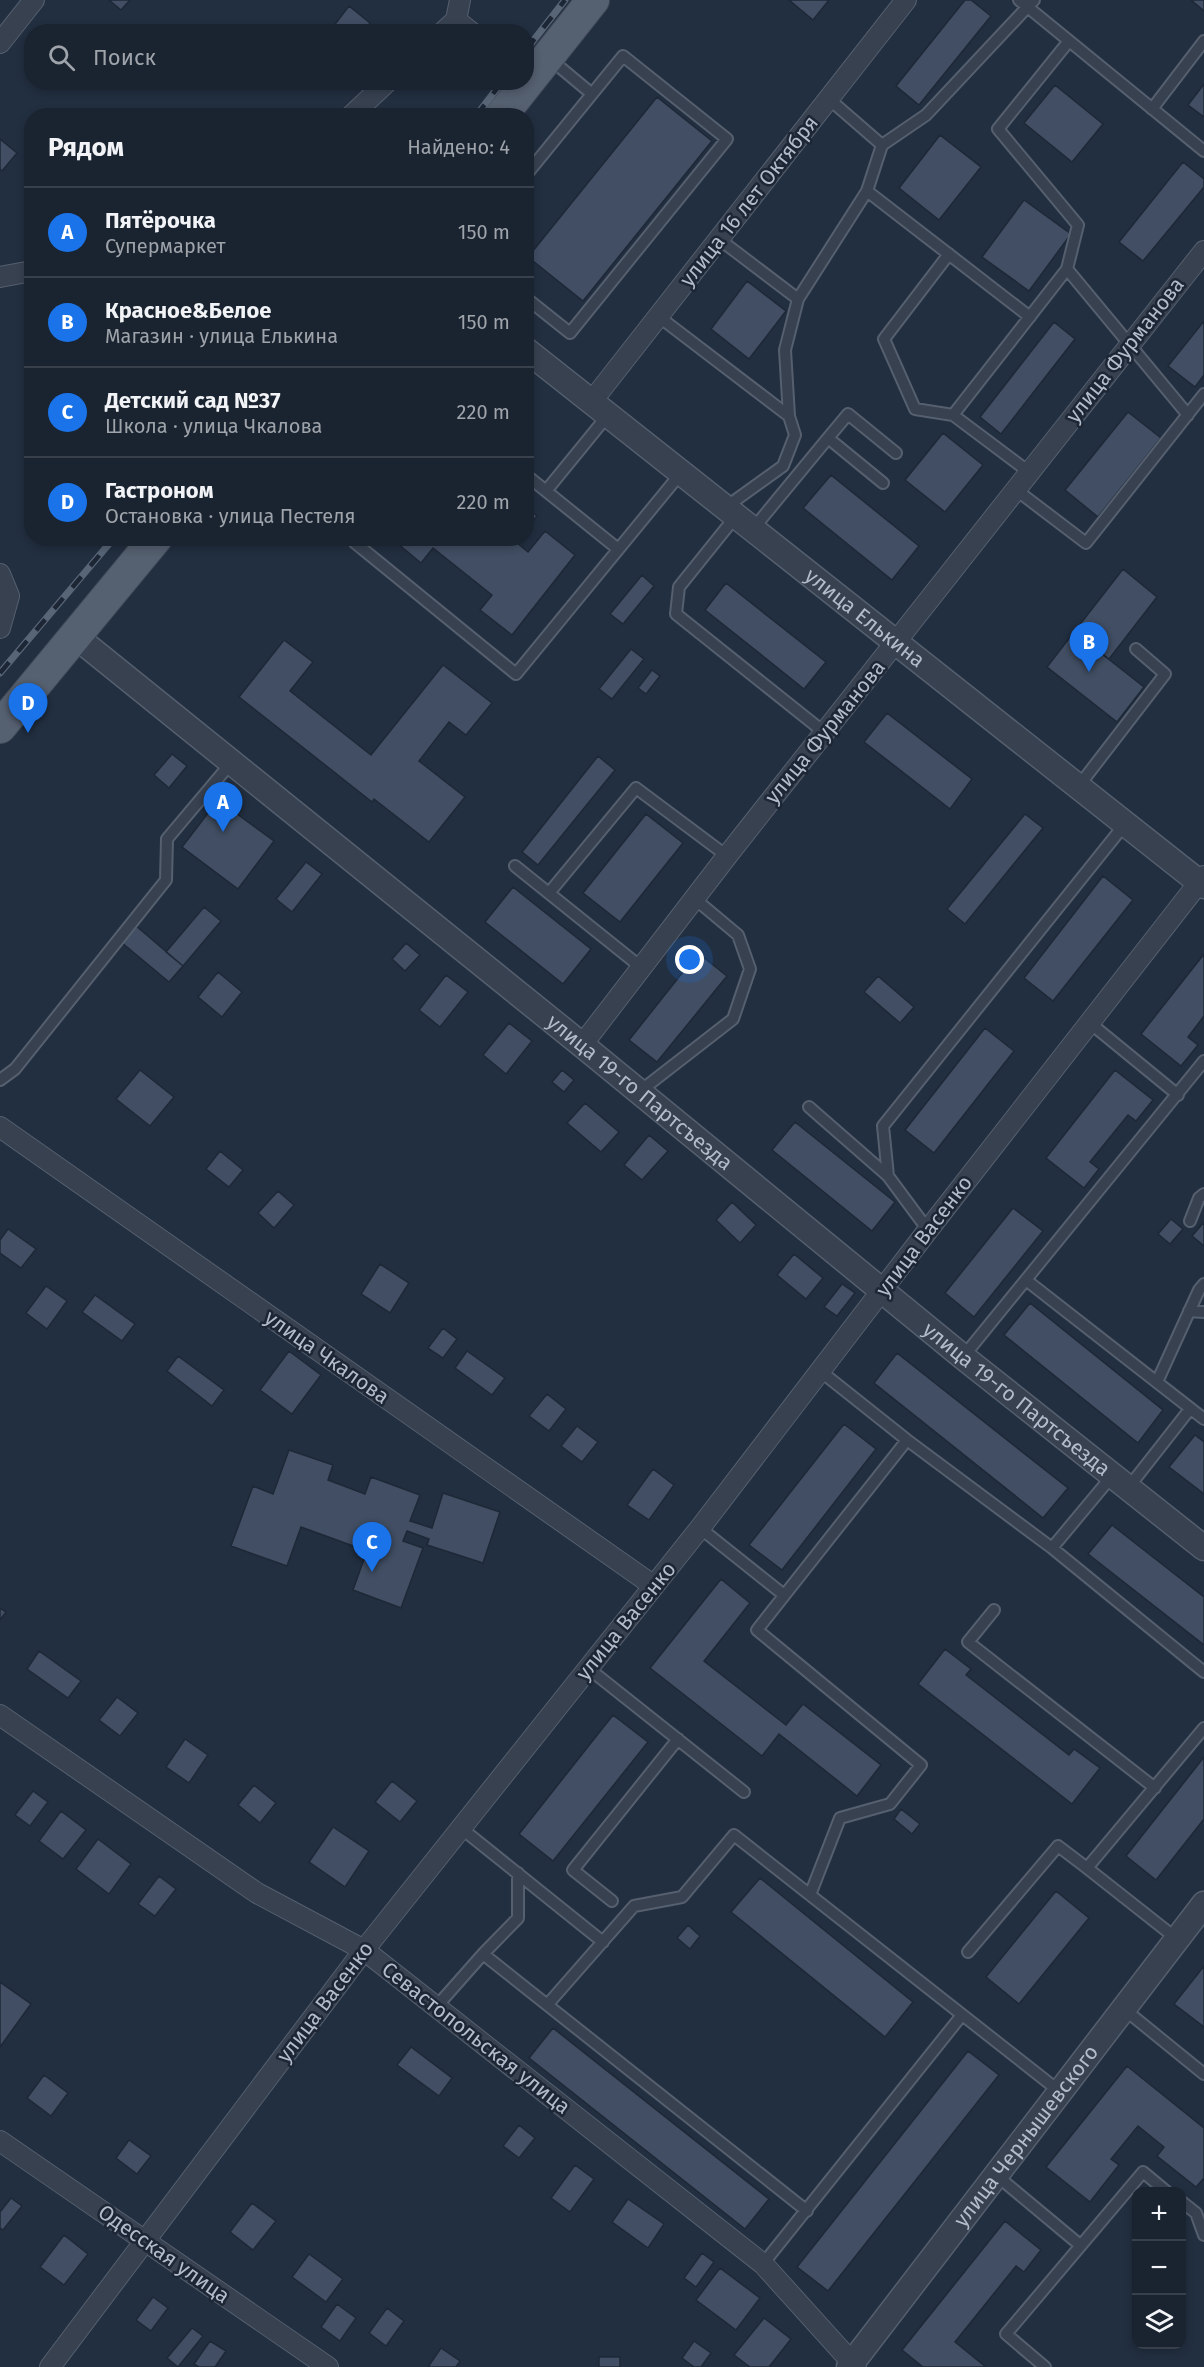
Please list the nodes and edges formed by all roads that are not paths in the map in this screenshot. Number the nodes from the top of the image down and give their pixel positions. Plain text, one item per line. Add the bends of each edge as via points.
1 (34, 0) edge
2 (460, 0) edge
3 (592, 0) edge
4 (906, 0) edge
5 (1019, 0) edge
6 (1031, 4) edge
7 (457, 24) edge
8 (1069, 41) junction
9 (1204, 41) edge
10 (0, 44) edge
11 (534, 72) edge
12 (379, 90) edge
13 (520, 90) edge
14 (592, 94) junction
15 (829, 99) junction
16 (359, 108) edge
17 (507, 108) edge
18 (1152, 109) junction
19 (882, 145) junction
20 (1204, 151) edge
21 (534, 165) edge
22 (867, 192) junction
23 (719, 239) junction
24 (1204, 251) edge
25 (949, 254) junction
26 (1067, 269) junction
27 (24, 273) edge
28 (0, 277) edge
29 (798, 299) junction
30 (534, 304) edge
31 (658, 316) junction
32 (1030, 317) junction
33 (1130, 343) junction
34 (534, 356) edge
35 (1204, 394) edge
36 (600, 408) junction
37 (953, 415) junction
38 (1188, 415) junction
39 (789, 416) junction
40 (828, 438) junction
41 (896, 453) dead end
42 (1029, 472) junction
43 (681, 473) junction
44 (534, 481) edge
45 (883, 483) dead end
46 (1015, 489) junction
47 (546, 491) junction
48 (738, 518) junction
49 (149, 546) edge
50 (359, 546) edge
51 (618, 549) junction
52 (0, 574) edge
53 (0, 628) edge
54 (75, 636) junction
55 (897, 643) junction
56 (1136, 649) dead end
57 (0, 727) edge
58 (825, 733) junction
59 (231, 763) junction
60 (1078, 787) junction
61 (1125, 824) junction
62 (727, 856) junction
63 (515, 866) dead end
64 (1202, 881) edge
65 (549, 893) junction
66 (695, 899) junction
67 (642, 968) junction
68 (1090, 1023) junction
69 (582, 1045) junction
70 (1204, 1061) edge
71 (0, 1080) edge
72 (639, 1092) junction
73 (1178, 1095) junction
74 (809, 1107) dead end
75 (0, 1127) edge
76 (888, 1176) junction
77 (1204, 1194) edge
78 (1190, 1221) dead end
79 (928, 1230) junction
80 (1026, 1280) junction
81 (1204, 1284) edge
82 (883, 1290) junction
83 (1190, 1311) junction
84 (1204, 1312) edge
85 (963, 1357) junction
86 (819, 1370) junction
87 (1157, 1382) junction
88 (1190, 1409) junction
89 (1204, 1419) edge
90 (907, 1440) junction
91 (1120, 1482) junction
92 (700, 1528) junction
93 (1052, 1548) junction
94 (1204, 1548) edge
95 (654, 1586) junction
96 (784, 1595) junction
97 (994, 1610) dead end
98 (588, 1668) junction
99 (1204, 1672) edge
100 (0, 1715) edge
101 (1204, 1728) edge
102 (678, 1739) junction
103 (1155, 1788) junction
104 (744, 1792) dead end
105 (461, 1828) junction
106 (1087, 1868) junction
107 (519, 1874) junction
108 (810, 1895) junction
109 (612, 1901) dead end
110 (1204, 1904) edge
111 (1177, 1939) junction
112 (603, 1942) junction
113 (364, 1950) junction
114 (968, 1952) dead end
115 (483, 1954) junction
116 (548, 2004) junction
117 (437, 2006) junction
118 (1124, 2008) junction
119 (962, 2015) junction
120 (1204, 2074) edge
121 (1059, 2091) junction
122 (0, 2141) edge
123 (996, 2175) junction
124 (1161, 2187) edge
125 (1186, 2205) edge
126 (807, 2211) junction
127 (1204, 2235) edge
128 (146, 2242) junction
129 (1080, 2245) junction
130 (763, 2264) junction
131 (852, 2366) edge
132 (50, 2367) edge
133 (328, 2367) edge
134 (1045, 2367) edge

1 - 10 street
2 - 7 street
3 - 11 main road
4 - 15 street, улица 16 лет Октября
5 - 6 lane
6 - 8 lane
6 - 19 lane via 926,115
8 - 18 lane
8 - 26 lane via 998,129 1078,225
9 - 18 lane
11 - 14 lane
12 - 16 street
13 - 17 main road
14 - 21 lane
14 - 30 lane via 623,56 727,139 570,333
15 - 19 lane
15 - 23 street, улица 16 лет Октября
18 - 20 lane
19 - 22 lane
22 - 25 lane
22 - 29 lane
23 - 29 lane
23 - 31 street, улица 16 лет Октября
24 - 33 street, улица Фурманова
25 - 32 lane
25 - 37 lane via 884,339 915,409
26 - 32 lane
26 - 33 lane
27 - 28 street
29 - 39 lane via 785,350
31 - 36 street, улица 16 лет Октября
31 - 39 lane
32 - 37 lane
33 - 38 lane
33 - 42 street, улица Фурманова
34 - 36 street, улица Елькина
35 - 38 lane
36 - 43 street, улица Елькина
36 - 47 lane
37 - 42 lane
38 - 46 lane via 1086,543
39 - 48 lane via 795,435 783,466
40 - 41 lane via 848,414
40 - 45 lane
40 - 48 lane
42 - 46 street, улица Фурманова
43 - 48 street, улица Елькина
43 - 51 lane
44 - 47 lane
46 - 55 street, улица Фурманова
47 - 51 lane
48 - 55 street, улица Елькина
48 - 58 lane via 679,586 676,615
49 - 54 main road
50 - 51 lane via 516,674
52 - 53 street via 9,596
54 - 57 main road
54 - 59 street, улица 19-го Партсъезда
55 - 58 street, улица Фурманова
55 - 60 street, улица Елькина
56 - 60 lane via 1165,674
58 - 62 street, улица Фурманова
59 - 69 street, улица 19-го Партсъезда
59 - 71 lane via 167,839 166,879 15,1069
60 - 61 street, улица Елькина
61 - 64 street, улица Елькина
61 - 76 lane via 884,1126
62 - 65 lane via 636,788
62 - 66 street, улица Фурманова
63 - 65 lane
64 - 68 street, улица Васенко
65 - 67 lane
66 - 67 street, улица Фурманова
66 - 72 lane via 738,935 750,969 733,1019
67 - 69 street, улица Фурманова
68 - 73 lane
68 - 79 street, улица Васенко
69 - 72 street, улица 19-го Партсъезда
70 - 73 lane
72 - 82 street, улица 19-го Партсъезда
73 - 80 lane
74 - 76 lane
75 - 95 street, улица Чкалова
76 - 79 lane
77 - 78 lane
79 - 82 street, улица Васенко
80 - 85 lane
80 - 87 lane
81 - 83 lane
82 - 85 street, улица 19-го Партсъезда
82 - 86 street, улица Васенко
83 - 84 lane
83 - 87 lane
85 - 91 street, улица 19-го Партсъезда
86 - 90 lane
86 - 92 street, улица Васенко
87 - 88 lane
88 - 89 lane
88 - 91 lane
90 - 93 lane
90 - 96 lane
91 - 93 lane
91 - 94 street, улица 19-го Партсъезда
92 - 95 street, улица Васенко
92 - 96 lane
93 - 99 lane
95 - 98 street, улица Васенко
96 - 108 lane via 757,1630 921,1765 890,1803 840,1818
97 - 103 lane via 968,1642
98 - 102 lane
98 - 105 street, улица Васенко
100 - 113 street, Севастопольская улица via 257,1893
101 - 103 lane
102 - 104 lane
102 - 109 lane via 573,1870
103 - 106 lane
105 - 107 lane
105 - 113 street, улица Васенко
106 - 111 lane
106 - 114 lane via 1058,1846
107 - 112 lane
107 - 115 lane via 518,1918
108 - 112 lane via 734,1835 682,1897 634,1906
108 - 119 lane
110 - 111 street, улица Чернышевского
111 - 118 street, улица Чернышевского
112 - 116 lane
113 - 117 street, Севастопольская улица
113 - 128 street, улица Васенко
115 - 116 lane
115 - 117 lane
116 - 126 lane
117 - 130 street, Севастопольская улица
118 - 120 lane
118 - 121 street, улица Чернышевского
119 - 121 lane
119 - 126 lane
121 - 123 street, улица Чернышевского
122 - 128 street, Одесская улица
123 - 129 lane
123 - 131 street, улица Чернышевского
124 - 129 lane via 1143,2172
125 - 127 lane via 1196,2213
126 - 130 lane
128 - 132 street, улица Васенко
128 - 133 street, Одесская улица
129 - 134 lane via 1005,2334
130 - 131 street, Севастопольская улица

